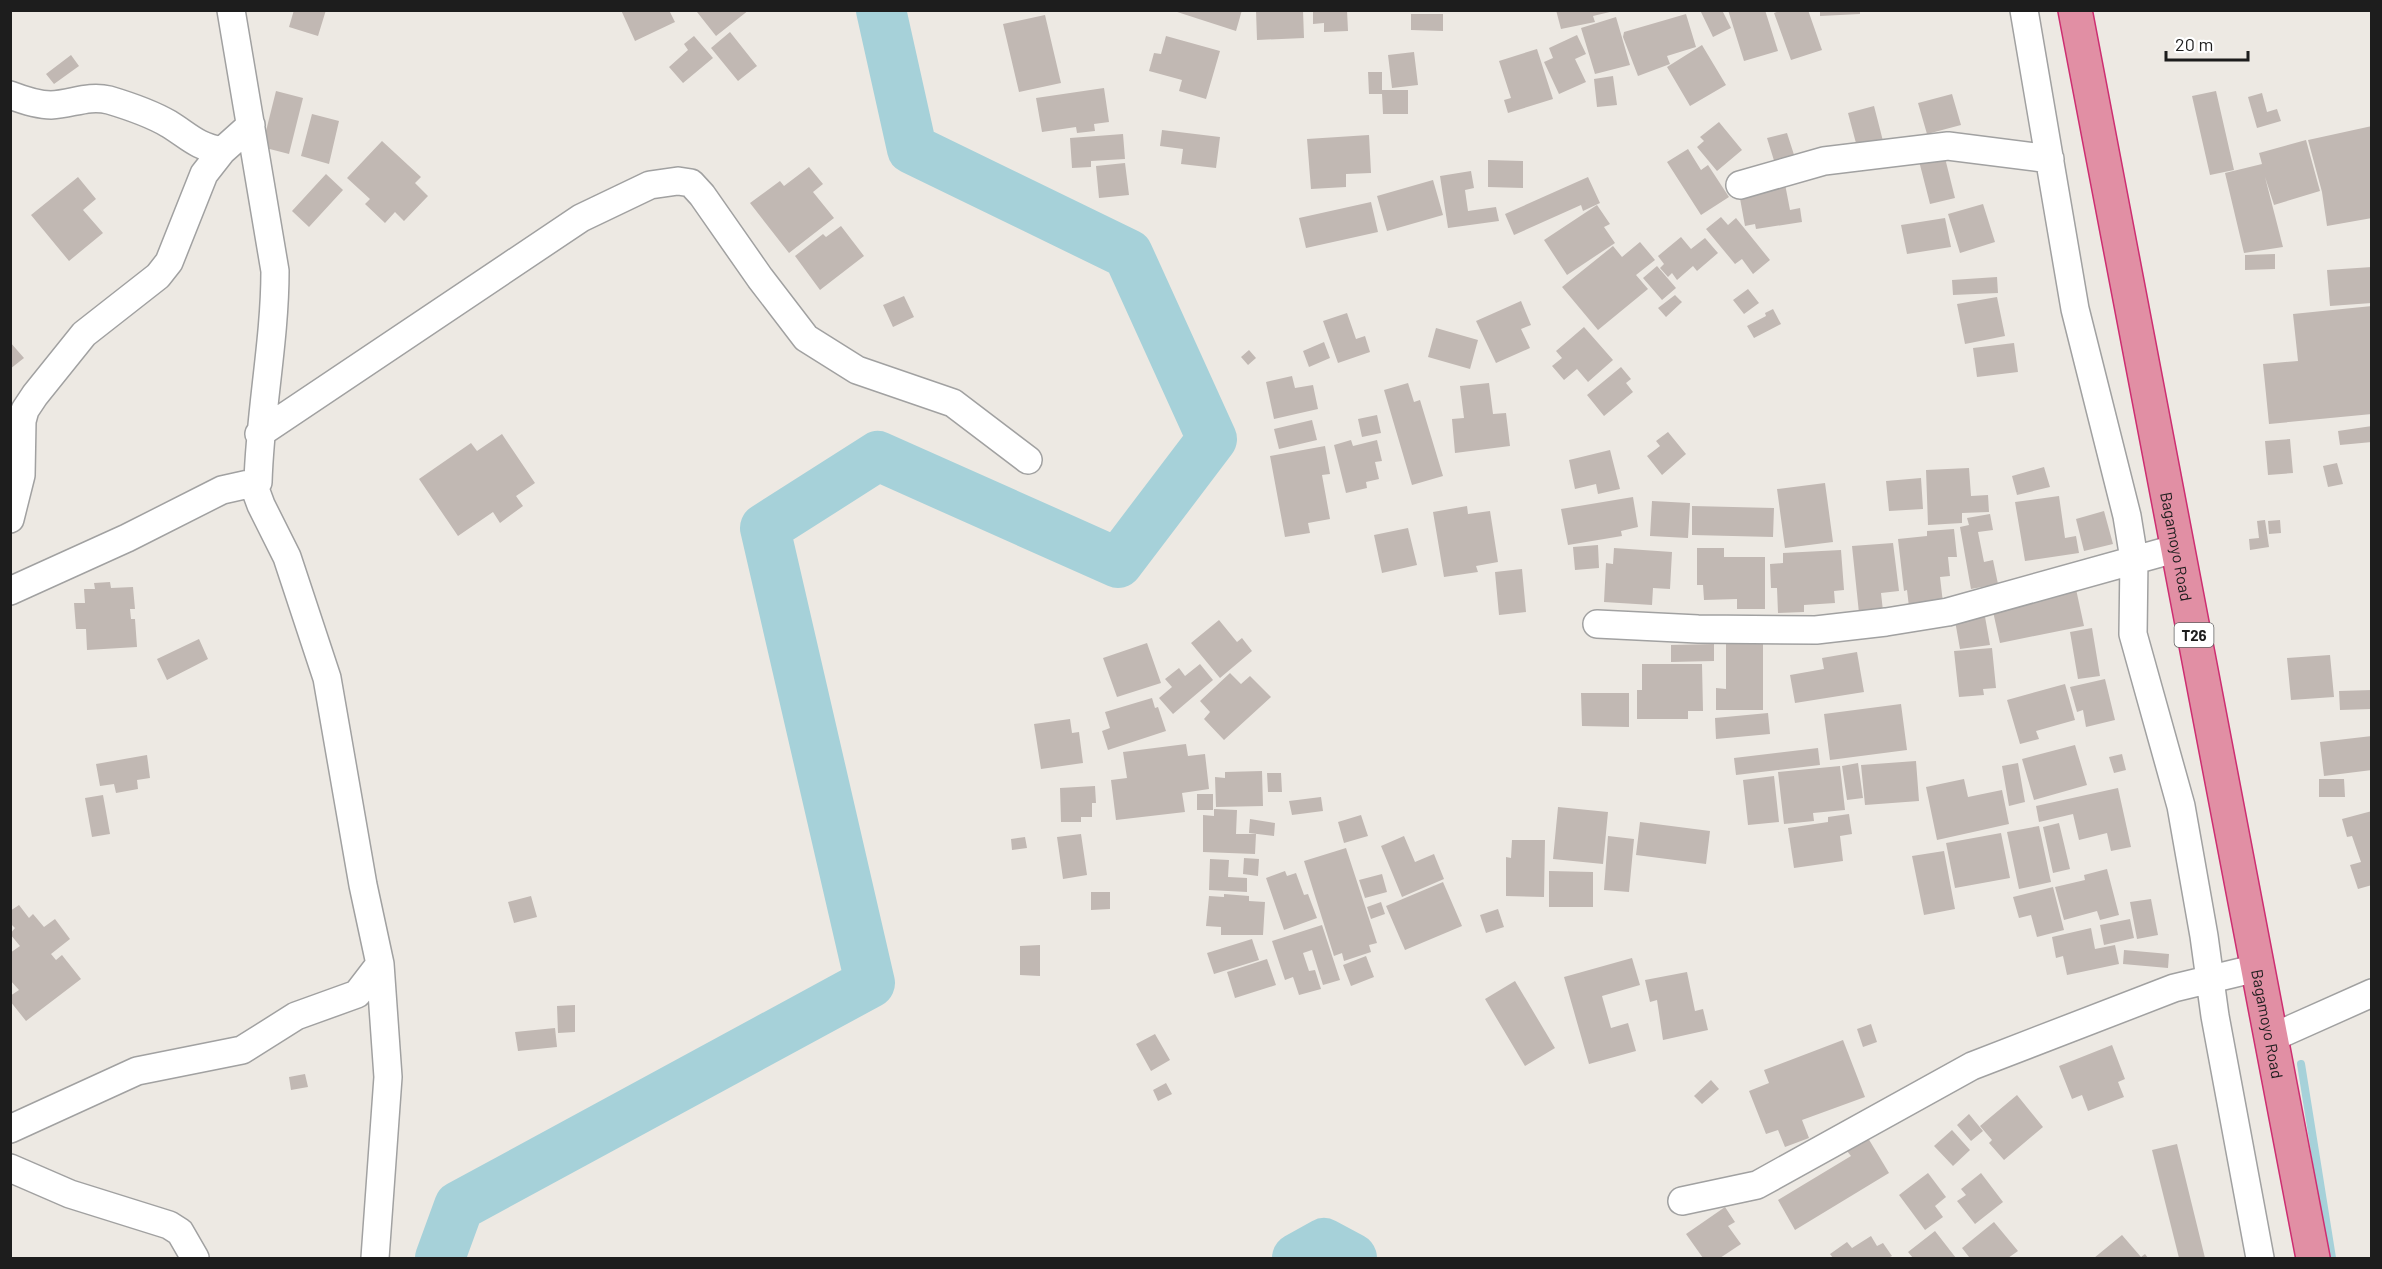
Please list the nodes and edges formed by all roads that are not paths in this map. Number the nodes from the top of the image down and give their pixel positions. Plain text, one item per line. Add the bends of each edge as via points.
1 (231, 10) edge
2 (2024, 10) edge
3 (2075, 10) edge
4 (10, 95) edge
5 (251, 125) junction
6 (222, 151) junction
7 (2050, 159) junction
8 (1740, 185) dead end
9 (259, 434) junction
10 (1028, 460) dead end
11 (258, 482) junction
12 (10, 519) edge
13 (2178, 548) junction
14 (2134, 559) junction
15 (10, 591) edge
16 (1597, 624) dead end
17 (380, 964) junction
18 (2257, 968) junction
19 (2209, 978) junction
20 (2372, 993) edge
21 (2270, 1039) junction
22 (10, 1129) edge
23 (10, 1168) edge
24 (1683, 1201) dead end
25 (195, 1258) edge
26 (375, 1258) edge
27 (2260, 1258) edge
28 (2313, 1258) edge

1 - 5 street
2 - 7 street
3 - 13 highway, Bagamoyo Road / T26
4 - 6 street via 48,105 79,99 109,100 168,123 195,144
5 - 6 street
5 - 9 street via 275,271 275,304
6 - 12 street via 194,194 169,262 151,282 84,334 25,410 21,475
7 - 8 street via 1948,146 1824,161
7 - 14 street via 2075,309 2127,516
9 - 10 street via 581,218 650,185 678,181 691,183 702,195 806,338 857,370 953,403
9 - 11 street
11 - 15 street via 222,490
11 - 17 street via 254,486 261,506 287,557 327,678
13 - 14 street
13 - 18 highway, Bagamoyo Road / T26
14 - 16 street via 1948,612 1886,622 1815,630
14 - 19 street via 2133,634 2181,806
17 - 22 street via 357,994 296,1016 242,1050 136,1071
17 - 26 street via 388,1077
18 - 19 street
18 - 21 highway, Bagamoyo Road / T26
19 - 24 street via 1972,1066 1757,1185
19 - 27 street
20 - 21 street
21 - 28 highway, Bagamoyo Road / T26
23 - 25 street via 70,1194 170,1225 180,1232

